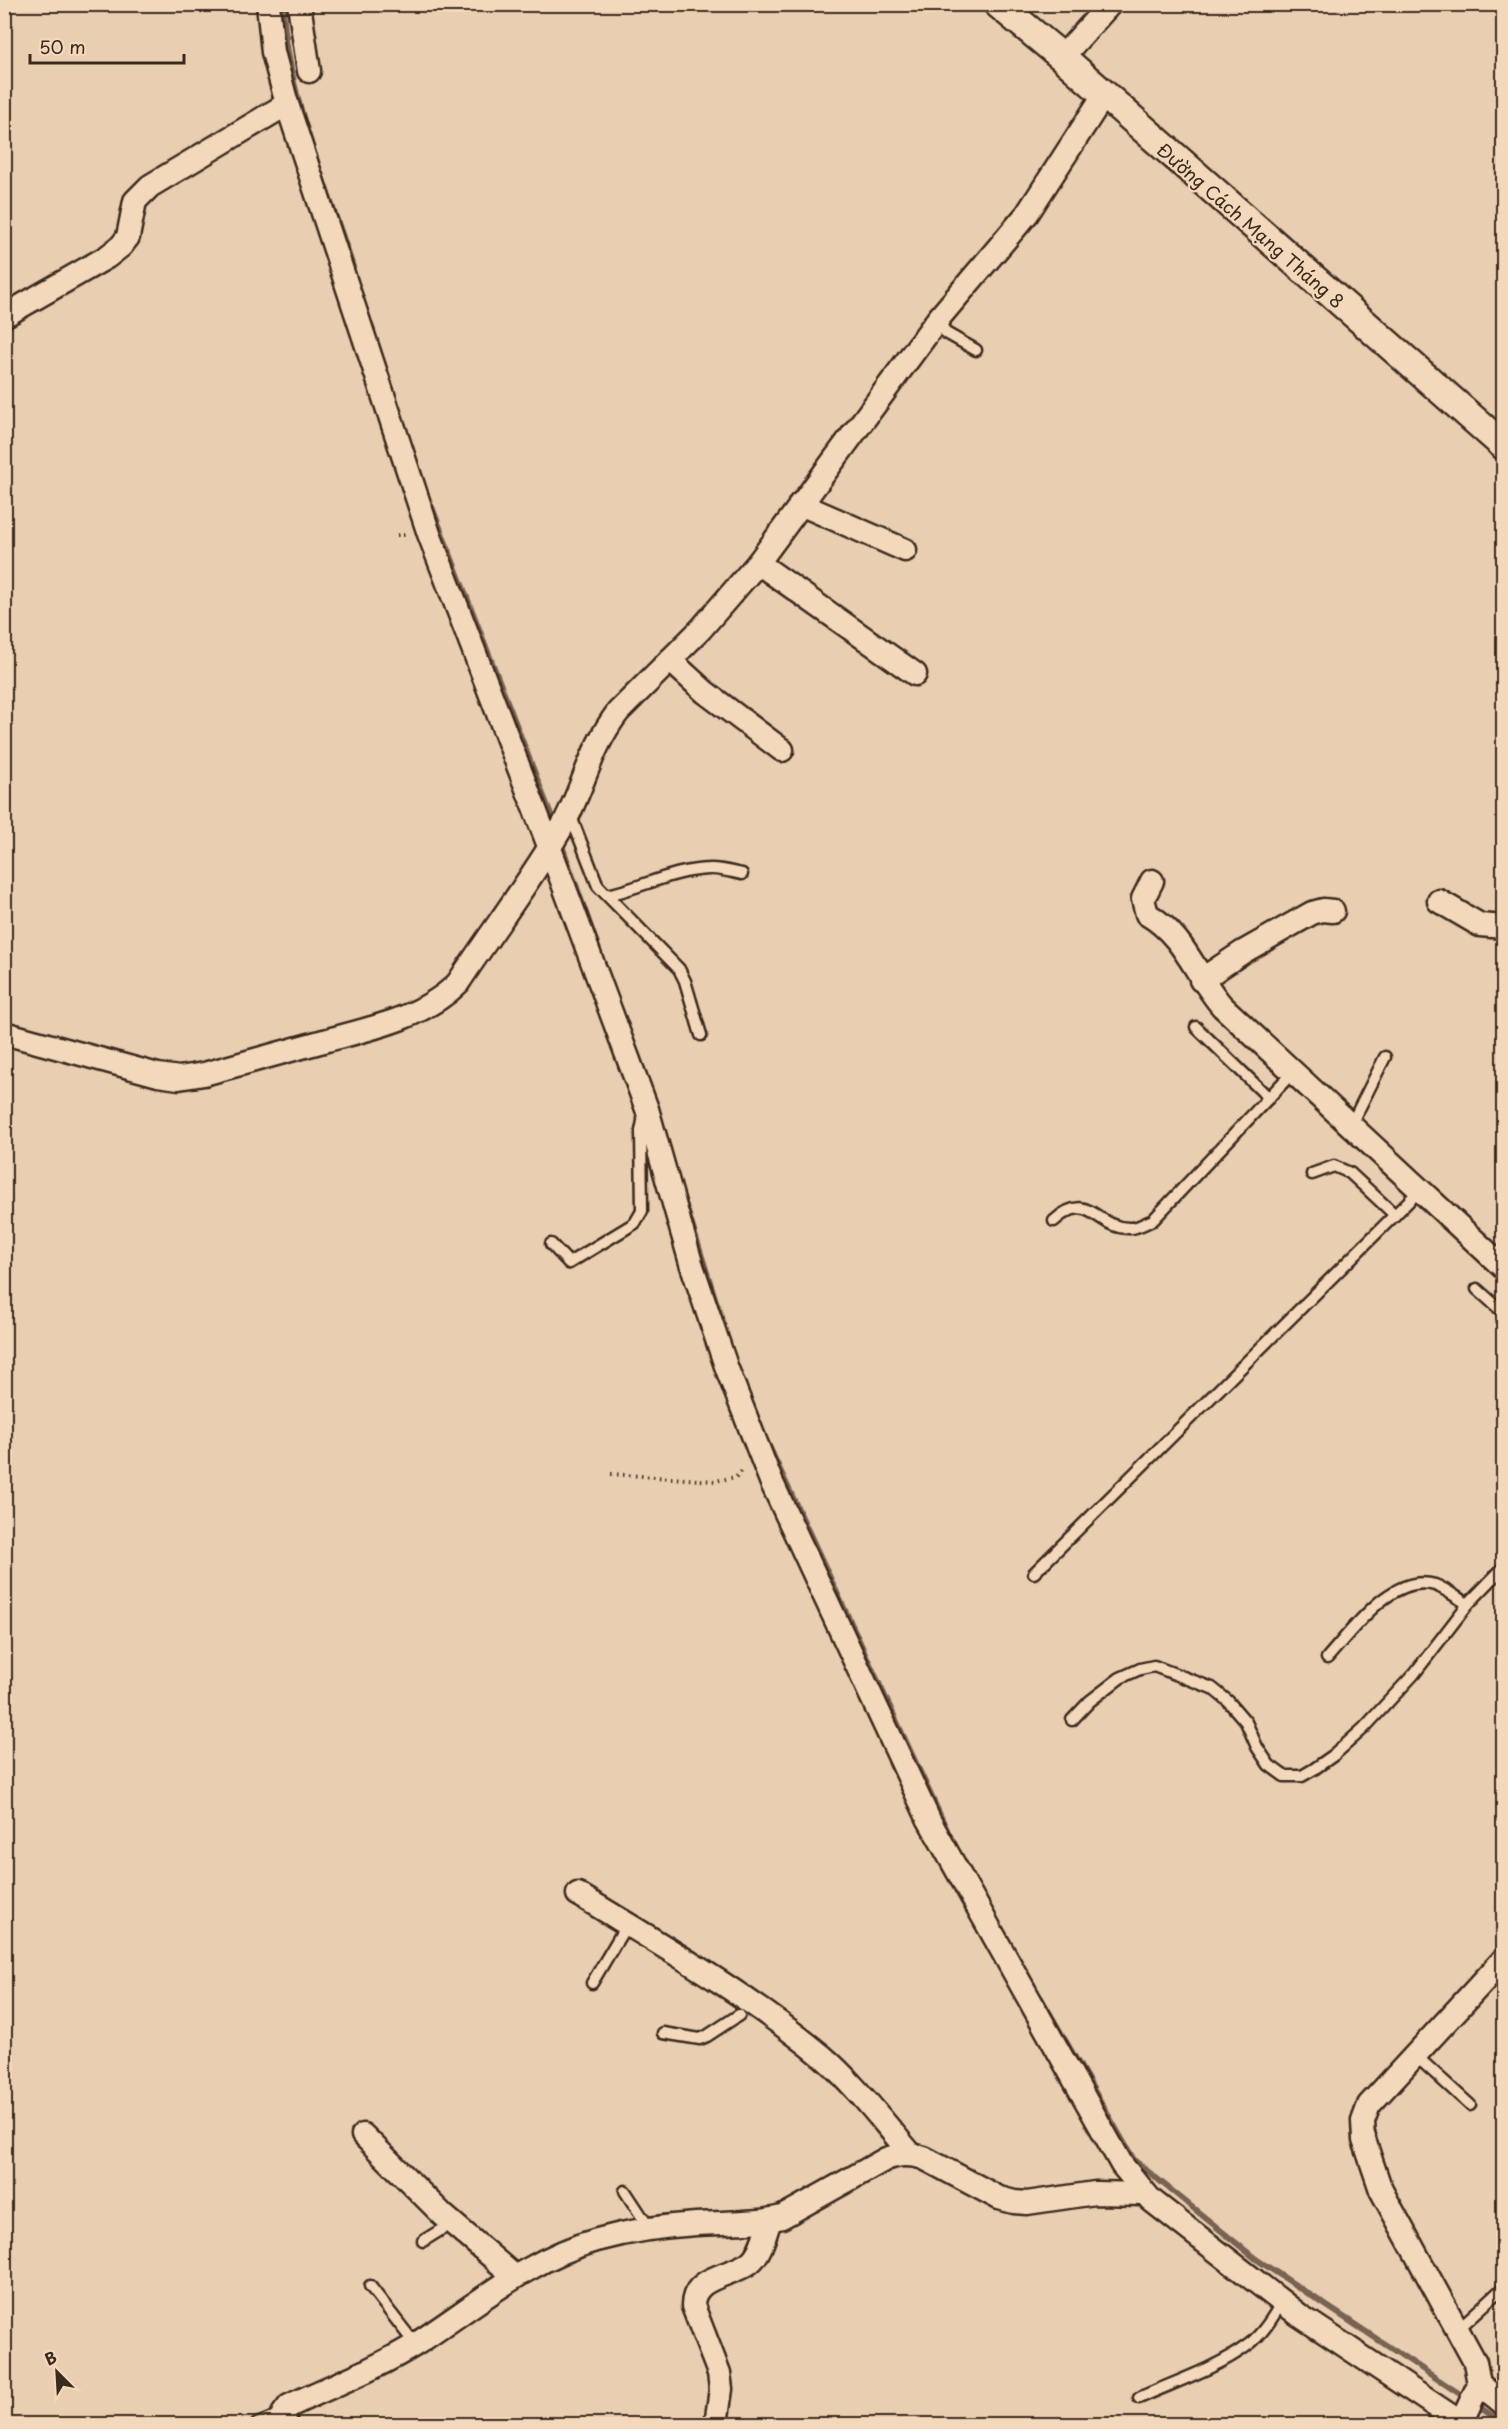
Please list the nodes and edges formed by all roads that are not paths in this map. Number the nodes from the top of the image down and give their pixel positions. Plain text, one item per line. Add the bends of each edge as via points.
1 (268, 4) edge
2 (299, 4) edge
3 (998, 4) edge
4 (1110, 4) edge
5 (1062, 57) junction
6 (309, 71) dead end
7 (1104, 95) junction
8 (287, 104) junction
9 (4, 316) edge
10 (938, 319) junction
11 (975, 350) dead end
12 (1503, 446) edge
13 (800, 504) junction
14 (905, 550) dead end
15 (758, 562) junction
16 (670, 660) junction
17 (915, 674) dead end
18 (782, 750) dead end
19 (558, 830) junction
20 (742, 874) dead end
21 (1152, 881) dead end
22 (607, 895) junction
23 (1439, 901) dead end
24 (1333, 911) dead end
25 (1503, 927) edge
26 (1201, 980) junction
27 (1196, 1027) dead end
28 (7, 1030) edge
29 (701, 1035) dead end
30 (1385, 1057) dead end
31 (1294, 1071) junction
32 (1269, 1098) junction
33 (647, 1109) junction
34 (1351, 1125) junction
35 (1312, 1174) dead end
36 (1420, 1190) junction
37 (1395, 1215) junction
38 (1054, 1221) dead end
39 (551, 1244) dead end
40 (1503, 1267) edge
41 (1477, 1289) dead end
42 (1503, 1313) edge
43 (1503, 1567) edge
44 (1035, 1573) dead end
45 (1468, 1604) junction
46 (1327, 1658) dead end
47 (1072, 1720) dead end
48 (578, 1894) dead end
49 (627, 1924) junction
50 (1503, 1959) edge
51 (592, 1983) dead end
52 (746, 2011) junction
53 (663, 2033) dead end
54 (1415, 2055) junction
55 (1470, 2105) dead end
56 (363, 2135) dead end
57 (911, 2154) junction
58 (625, 2191) dead end
59 (1144, 2194) junction
60 (770, 2220) junction
61 (452, 2223) junction
62 (650, 2229) junction
63 (423, 2241) dead end
64 (514, 2276) junction
65 (370, 2286) dead end
66 (1503, 2287) edge
67 (1282, 2302) junction
68 (1457, 2330) junction
69 (415, 2344) junction
70 (1478, 2388) junction
71 (1139, 2398) dead end
72 (1503, 2403) edge
73 (284, 2419) edge
74 (1462, 2422) edge
75 (257, 2424) edge
76 (716, 2424) edge

1 - 8 street via 273,52
2 - 6 street
3 - 5 street, Đường Cách Mạng Tháng 8
4 - 5 street
5 - 7 street, Đường Cách Mạng Tháng 8
7 - 10 street via 1028,214
7 - 12 street, Đường Cách Mạng Tháng 8
8 - 9 street via 150,186 135,201 128,237 121,246
8 - 19 street via 429,534
10 - 11 lane via 946,333
10 - 13 street
13 - 14 street
13 - 15 street
15 - 16 street
15 - 17 street
16 - 18 street via 705,692
16 - 19 street via 606,728
19 - 22 lane
19 - 28 street via 458,983 427,1007 374,1027 179,1078
19 - 33 street
20 - 22 lane via 710,868 660,878
21 - 26 street via 1143,899 1147,914 1166,926 1178,940
22 - 29 lane via 679,969
23 - 25 street via 1480,925
24 - 26 street via 1312,914
26 - 31 street via 1222,1006
27 - 32 lane
30 - 34 lane
31 - 32 lane
31 - 34 street
32 - 38 lane via 1153,1220 1132,1229 1112,1225 1075,1207 1066,1209
33 - 39 lane via 641,1131 640,1217 569,1263
33 - 59 street via 691,1263 771,1481 929,1820 1122,2165
34 - 36 street
35 - 37 lane via 1334,1166 1350,1173
36 - 37 lane
36 - 40 street
37 - 44 lane
41 - 42 lane
43 - 45 lane
45 - 46 lane via 1435,1586 1403,1586 1377,1603
45 - 47 lane via 1414,1674 1364,1728 1302,1776 1284,1776 1269,1765 1246,1722 1212,1688 1154,1666 1120,1678
48 - 49 street
49 - 51 lane
49 - 52 street
50 - 54 street
52 - 53 lane via 700,2038
52 - 57 street via 822,2057
54 - 55 lane
54 - 68 street via 1370,2105 1363,2121 1364,2140 1389,2208
56 - 61 street
57 - 59 street via 1014,2202 1095,2193
57 - 60 street via 886,2159 793,2212
58 - 62 lane
59 - 67 street
60 - 62 street
60 - 76 street via 757,2253 749,2262 700,2285 693,2294 693,2306 719,2373
61 - 63 lane
61 - 64 street
62 - 64 street via 597,2240 557,2254
64 - 69 street
65 - 69 lane
66 - 68 lane
67 - 71 lane via 1249,2344
67 - 74 street
68 - 70 street via 1475,2362
69 - 73 street via 288,2406
70 - 72 street
70 - 74 street
73 - 75 lane

